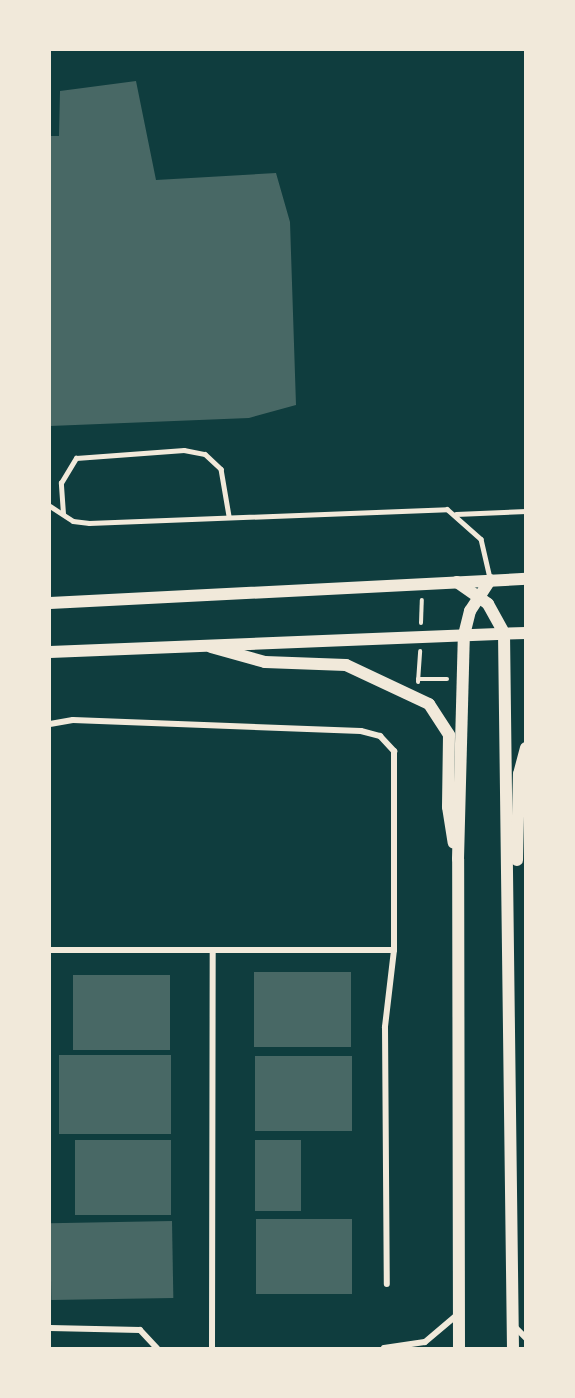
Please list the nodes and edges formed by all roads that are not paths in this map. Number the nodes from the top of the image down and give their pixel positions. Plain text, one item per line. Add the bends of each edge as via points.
1 (50, 506) edge
2 (525, 511) edge
3 (63, 514) junction
4 (456, 514) junction
5 (229, 516) junction
6 (525, 579) edge
7 (490, 580) junction
8 (457, 582) junction
9 (480, 596) junction
10 (50, 603) edge
11 (504, 633) junction
12 (525, 633) edge
13 (464, 635) junction
14 (207, 646) junction
15 (50, 654) edge
16 (50, 724) edge
17 (525, 748) edge
18 (458, 859) junction
19 (511, 905) junction
20 (50, 950) edge
21 (394, 950) junction
22 (213, 951) junction
23 (387, 1284) dead end
24 (460, 1312) junction
25 (513, 1326) junction
26 (50, 1328) edge
27 (525, 1338) edge
28 (157, 1348) edge
29 (212, 1348) edge
30 (384, 1348) edge
31 (459, 1348) edge
32 (513, 1348) edge

1 - 3 lane
2 - 4 lane
3 - 5 lane via 89,523
3 - 5 lane via 61,483 76,458 184,450 205,454 221,469
4 - 5 lane via 426,507
4 - 7 lane via 481,539
6 - 7 main road
7 - 8 main road
7 - 9 main road
8 - 9 main road
8 - 10 main road
9 - 11 main road
9 - 13 main road
11 - 12 main road
11 - 13 main road
11 - 19 main road
13 - 14 main road
13 - 18 main road
14 - 15 main road
14 - 18 main road via 265,662 346,665 429,704 449,735 448,807
16 - 21 street via 73,720 380,736 396,760
17 - 19 main road
18 - 24 main road
19 - 25 main road
20 - 22 street
21 - 22 street
21 - 23 street via 385,1027
22 - 29 street
24 - 30 street via 425,1342
24 - 31 main road
25 - 27 street
25 - 32 main road
26 - 28 street via 140,1330

